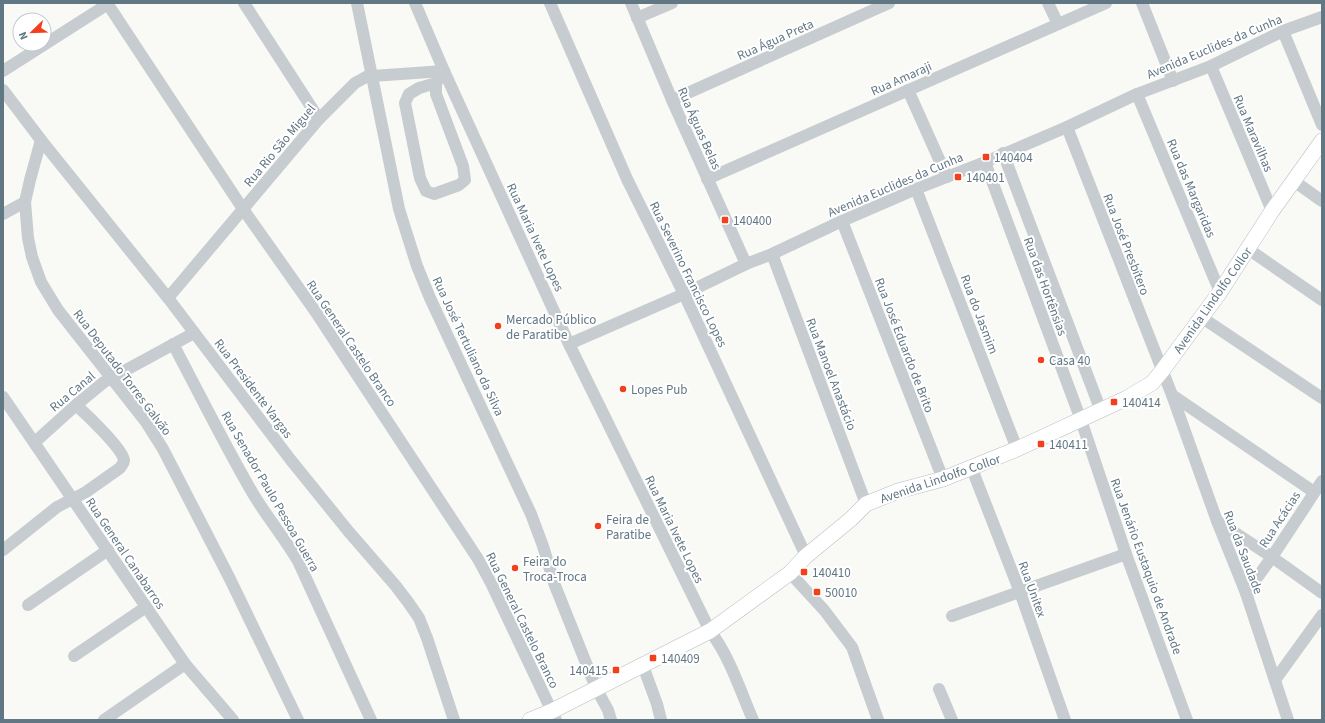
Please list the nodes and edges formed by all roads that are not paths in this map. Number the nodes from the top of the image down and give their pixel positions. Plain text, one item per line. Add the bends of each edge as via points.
1 (107, 3) edge
2 (244, 3) edge
3 (357, 3) edge
4 (415, 3) edge
5 (550, 3) edge
6 (631, 3) edge
7 (672, 3) edge
8 (889, 3) edge
9 (1048, 3) edge
10 (1106, 3) edge
11 (1142, 3) edge
12 (1322, 17) edge
13 (637, 18) junction
14 (1058, 24) junction
15 (1283, 31) junction
16 (1210, 66) junction
17 (3, 71) edge
18 (444, 71) junction
19 (372, 76) junction
20 (1173, 80) junction
21 (436, 83) junction
22 (3, 90) edge
23 (908, 90) junction
24 (1137, 94) junction
25 (672, 100) junction
26 (319, 119) junction
27 (1322, 125) edge
28 (1066, 127) junction
29 (41, 140) junction
30 (1322, 141) edge
31 (1003, 153) junction
32 (985, 162) junction
33 (947, 177) junction
34 (707, 179) junction
35 (1294, 181) junction
36 (916, 189) junction
37 (1322, 201) edge
38 (25, 202) junction
39 (243, 209) junction
40 (1272, 212) junction
41 (3, 214) edge
42 (842, 221) junction
43 (1248, 249) junction
44 (772, 254) junction
45 (746, 264) junction
46 (1220, 292) junction
47 (684, 294) junction
48 (168, 298) junction
49 (1322, 300) edge
50 (1201, 317) junction
51 (194, 332) junction
52 (173, 344) junction
53 (569, 344) junction
54 (1162, 371) junction
55 (112, 378) junction
56 (1172, 395) junction
57 (3, 396) edge
58 (1322, 398) edge
59 (76, 405) junction
60 (1101, 411) junction
61 (1081, 420) junction
62 (35, 442) junction
63 (1018, 450) junction
64 (972, 469) junction
65 (943, 480) junction
66 (1322, 481) edge
67 (1314, 492) junction
68 (72, 499) junction
69 (866, 504) junction
70 (1217, 521) junction
71 (3, 550) edge
72 (108, 550) junction
73 (1126, 554) junction
74 (806, 556) junction
75 (1272, 557) junction
76 (790, 573) junction
77 (1020, 592) junction
78 (1246, 593) junction
79 (1322, 593) edge
80 (28, 606) dead end
81 (146, 607) junction
82 (1322, 615) edge
83 (952, 616) dead end
84 (710, 631) junction
85 (74, 656) dead end
86 (185, 664) junction
87 (643, 666) junction
88 (1275, 680) junction
89 (596, 688) junction
90 (939, 689) dead end
91 (554, 716) edge
92 (1184, 719) edge
93 (104, 720) edge
94 (233, 720) edge
95 (298, 720) edge
96 (371, 720) edge
97 (454, 720) edge
98 (530, 720) edge
99 (611, 720) edge
100 (661, 720) edge
101 (753, 720) edge
102 (878, 720) edge
103 (952, 720) edge
104 (1065, 720) edge
105 (1288, 720) edge

1 - 17 street
1 - 39 street, Rua General Castelo Branco
2 - 26 street
3 - 19 street, Rua José Tertuliano da Silva
4 - 18 street, Rua Maria Ivete Lopes
5 - 47 street, Rua Severino Francisco Lopes via 627,179
6 - 13 street, Rua Águas Belas
7 - 13 street
8 - 25 street, Rua Água Preta
9 - 14 street
10 - 14 street, Rua Amaraji
11 - 20 street
12 - 15 street, Avenida Euclides da Cunha
13 - 25 street, Rua Águas Belas
14 - 23 street, Rua Amaraji
15 - 16 street, Avenida Euclides da Cunha
15 - 27 street
16 - 20 street, Avenida Euclides da Cunha
16 - 40 street, Rua Maravilhas
18 - 19 street, Rua Rio São Miguel
18 - 21 street
18 - 53 street, Rua Maria Ivete Lopes
19 - 26 street, Rua Rio São Miguel via 355,82
19 - 89 street, Rua José Tertuliano da Silva via 399,209 417,266 531,514 554,584
20 - 24 street, Avenida Euclides da Cunha
21 - 21 street via 436,94 463,166 464,180 459,185 434,194 426,191 420,178 405,103 409,94
22 - 29 street, Rua Presidente Vargas
23 - 33 street
23 - 34 street, Rua Amaraji
24 - 28 street, Avenida Euclides da Cunha
24 - 46 street, Rua das Margaridas
25 - 34 street, Rua Águas Belas
26 - 39 street, Rua Rio São Miguel
28 - 31 street, Avenida Euclides da Cunha
28 - 54 street, Rua José Presbítero
29 - 38 street, Rua Deputado Torres Galvão
29 - 48 street, Rua Presidente Vargas
30 - 35 main road, Avenida Lindolfo Collor
31 - 32 street, Avenida Euclides da Cunha
31 - 60 street, Rua das Hortênsias
32 - 33 street, Avenida Euclides da Cunha
32 - 61 street, Rua das Hortênsias
33 - 36 street, Avenida Euclides da Cunha
34 - 45 street, Rua Águas Belas
35 - 37 street
35 - 40 main road, Avenida Lindolfo Collor
36 - 42 street, Avenida Euclides da Cunha
36 - 63 street, Rua do Jasmim
38 - 41 street
38 - 55 street, Rua Deputado Torres Galvão via 28,238 41,282 58,310
39 - 48 street, Rua Rio São Miguel
39 - 91 street, Rua General Castelo Branco via 320,317 478,560
40 - 43 main road, Avenida Lindolfo Collor
42 - 44 street, Avenida Euclides da Cunha
42 - 65 street, Rua José Eduardo de Brito
43 - 46 main road, Avenida Lindolfo Collor
43 - 49 street
44 - 45 street, Avenida Euclides da Cunha
44 - 69 street, Rua Manoel Anastácio
45 - 47 street, Avenida Euclides da Cunha
46 - 50 main road, Avenida Lindolfo Collor
47 - 53 street, Avenida Euclides da Cunha
47 - 74 street, Rua Severino Francisco Lopes
48 - 51 street, Rua Presidente Vargas
50 - 54 main road, Avenida Lindolfo Collor
50 - 58 street
51 - 52 street, Rua Canal
51 - 97 street, Rua Presidente Vargas via 295,465 395,585 419,618
52 - 55 street, Rua Canal
52 - 96 street, Rua Senador Paulo Pessoa Guerra via 252,492 298,561
53 - 84 street, Rua Maria Ivete Lopes
54 - 56 street, Rua da Saudade
54 - 60 main road, Avenida Lindolfo Collor via 1152,383
55 - 59 street, Rua Canal
55 - 95 street, Rua Deputado Torres Galvão via 163,449 230,579
56 - 67 street
56 - 70 street, Rua da Saudade
57 - 62 street, Rua General Canabarros
59 - 62 street, Rua Canal
59 - 68 street via 119,450 123,464 86,492
60 - 61 main road, Avenida Lindolfo Collor
61 - 63 main road, Avenida Lindolfo Collor
61 - 73 street, Rua Jenário Eustaquio de Andrade
62 - 68 street, Rua General Canabarros
63 - 64 main road, Avenida Lindolfo Collor
64 - 65 main road, Avenida Lindolfo Collor
64 - 77 street, Rua Unitex
65 - 69 main road, Avenida Lindolfo Collor via 898,491
66 - 67 street, Rua Acácias
67 - 75 street, Rua Acácias
68 - 71 street via 57,507
68 - 72 street, Rua General Canabarros
69 - 74 main road, Avenida Lindolfo Collor
70 - 75 street
70 - 78 street, Rua da Saudade
72 - 80 street
72 - 81 street, Rua General Canabarros
73 - 77 street
73 - 92 street, Rua Jenário Eustaquio de Andrade
74 - 76 main road, Avenida Lindolfo Collor
75 - 78 street, Rua Acácias
75 - 79 street
76 - 84 main road, Avenida Lindolfo Collor
76 - 102 street via 824,610 852,647
77 - 83 street
77 - 104 street, Rua Unitex
78 - 88 street, Rua da Saudade
81 - 85 street
81 - 86 street, Rua General Canabarros
82 - 88 street
84 - 87 main road, Avenida Lindolfo Collor
84 - 101 street, Rua Maria Ivete Lopes via 733,671
86 - 93 street
86 - 94 street, Rua General Canabarros
87 - 89 main road, Avenida Lindolfo Collor
87 - 100 street
88 - 105 street, Rua da Saudade
89 - 91 main road, Avenida Lindolfo Collor
89 - 99 street, Rua José Tertuliano da Silva
90 - 103 street
91 - 98 main road, Avenida Lindolfo Collor

